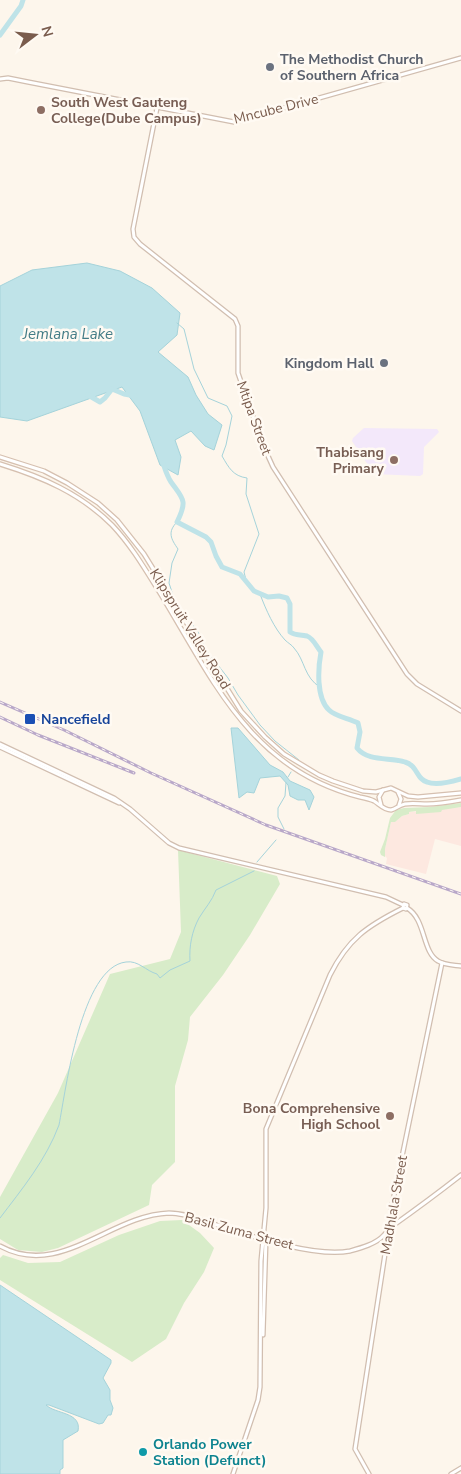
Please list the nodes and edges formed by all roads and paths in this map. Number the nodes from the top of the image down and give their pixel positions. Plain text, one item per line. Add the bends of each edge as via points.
1 (461, 58) edge
2 (0, 79) edge
3 (157, 108) junction
4 (0, 457) edge
5 (0, 464) edge
6 (461, 711) edge
7 (0, 745) edge
8 (383, 790) junction
9 (398, 792) junction
10 (461, 793) edge
11 (461, 800) edge
12 (381, 805) junction
13 (398, 806) junction
14 (405, 907) junction
15 (442, 963) junction
16 (461, 966) edge
17 (461, 1174) edge
18 (389, 1228) junction
19 (264, 1240) junction
20 (0, 1246) edge
21 (460, 1469) edge
22 (233, 1474) edge
23 (370, 1474) edge
24 (451, 1474) edge
25 (455, 1474) edge

1 - 3 street, Mncube Drive via 234,122
2 - 3 street, Mncube Drive
3 - 6 street, Mtipa Street via 134,236 235,319 238,326 238,373 273,467 407,674
4 - 8 street, Klipspruit Valley Road via 38,469 67,483 117,520 144,554 237,704 273,745 299,764 333,781 369,792
5 - 12 street, Klipspruit Valley Road via 64,489 94,509 120,534 231,709 264,746 311,779
7 - 14 street via 117,802 168,843 179,848 386,897
8 - 9 street via 391,788
8 - 12 street via 379,797
9 - 10 street via 416,797
9 - 13 street via 401,799
11 - 13 street
12 - 13 street via 390,810
14 - 15 street via 414,912 432,956
14 - 19 street via 382,917 366,929 339,957 290,1068 266,1130
15 - 16 street
15 - 18 street, Madhlala Street
17 - 18 street, Basil Zuma Street
18 - 19 street, Basil Zuma Street via 374,1242 343,1252 317,1251
18 - 23 street, Madhlala Street via 355,1449
19 - 20 street, Basil Zuma Street via 193,1217 169,1213 143,1218 49,1255 22,1254
19 - 22 street via 260,1387
21 - 24 street
21 - 25 street

